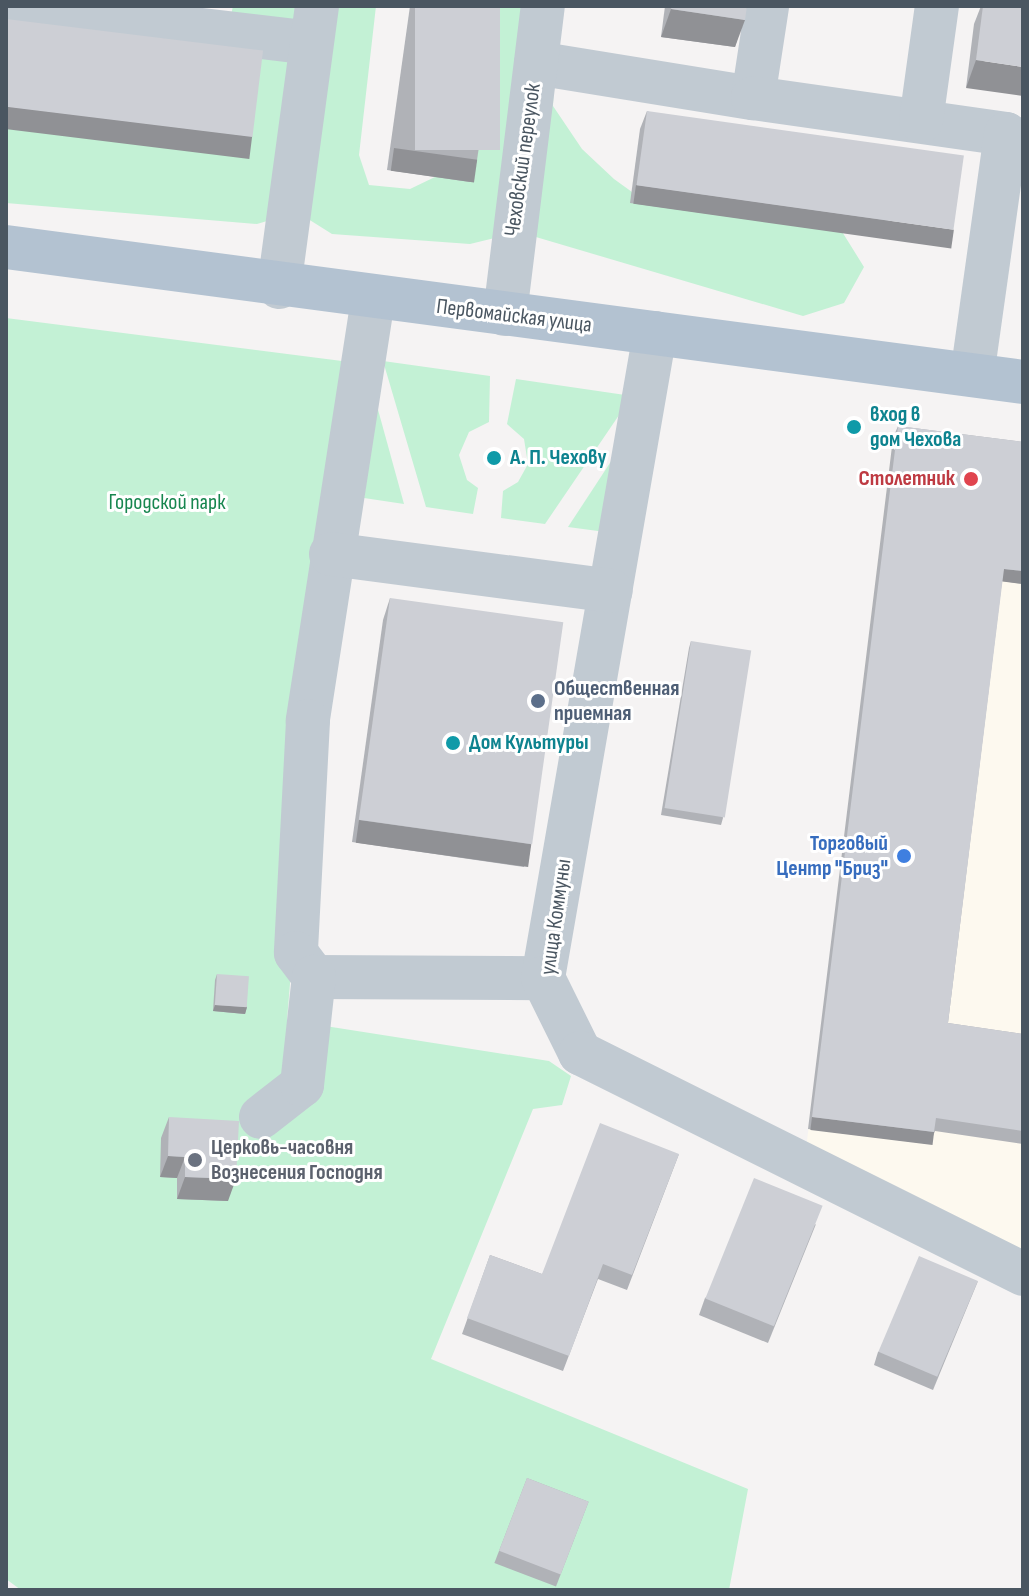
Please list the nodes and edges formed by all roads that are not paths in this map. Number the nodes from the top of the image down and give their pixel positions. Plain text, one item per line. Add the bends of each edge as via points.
1 (543, 6) edge
2 (767, 6) edge
3 (937, 6) edge
4 (6, 7) edge
5 (314, 24) edge
6 (536, 63) junction
7 (753, 98) junction
8 (921, 121) junction
9 (1015, 135) edge
10 (6, 247) edge
11 (279, 287) junction
12 (373, 299) junction
13 (505, 314) junction
14 (655, 333) junction
15 (972, 375) junction
16 (1023, 382) edge
17 (331, 554) junction
18 (611, 591) junction
19 (314, 977) junction
20 (543, 978) junction
21 (261, 1117) dead end
22 (1023, 1274) edge

1 - 6 street, Чеховский переулок
2 - 7 street
3 - 8 street
4 - 5 street
5 - 11 street
6 - 7 street
6 - 13 street, Чеховский переулок
7 - 8 street
8 - 9 street
9 - 15 street
10 - 11 main road, Первомайская улица
11 - 12 main road, Первомайская улица
12 - 13 main road, Первомайская улица
12 - 17 street
13 - 14 main road, Первомайская улица
14 - 15 main road, Первомайская улица
14 - 18 street, улица Коммуны
15 - 16 main road, Первомайская улица
17 - 18 street
17 - 19 street via 308,721 296,953
18 - 20 street, улица Коммуны
19 - 20 street
19 - 21 street via 302,1085
20 - 22 street, улица Коммуны via 580,1053

